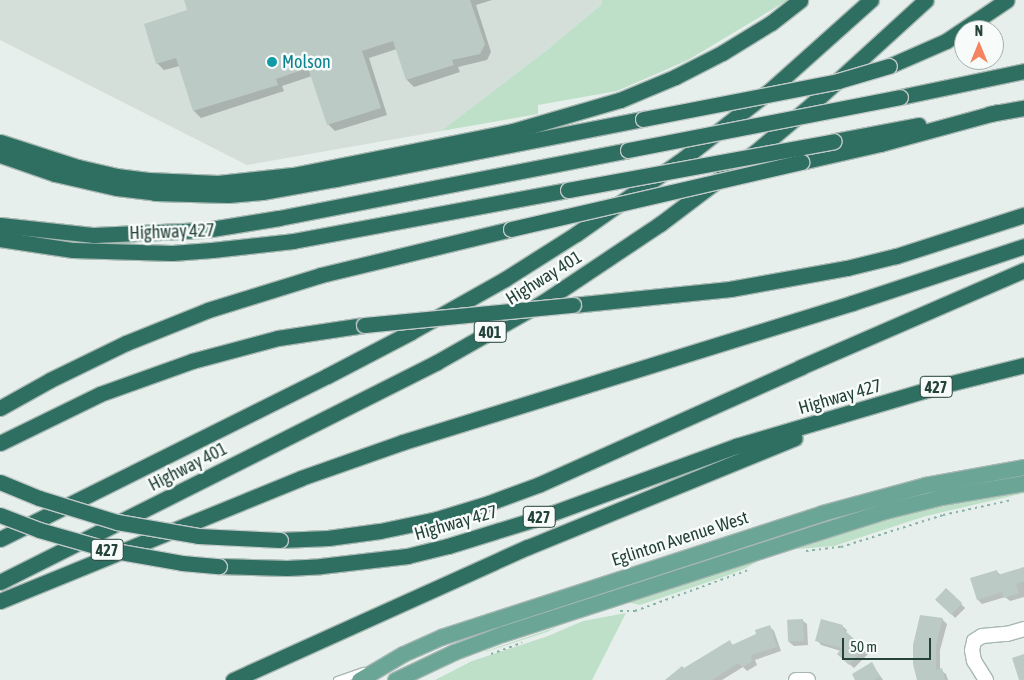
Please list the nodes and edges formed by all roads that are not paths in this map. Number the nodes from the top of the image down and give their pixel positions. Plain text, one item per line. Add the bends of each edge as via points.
1 (800, 0) edge
2 (871, 0) edge
3 (926, 0) edge
4 (1007, 0) edge
5 (1024, 71) edge
6 (1024, 108) edge
7 (998, 112) junction
8 (0, 142) edge
9 (0, 154) edge
10 (1024, 215) edge
11 (0, 225) edge
12 (0, 239) edge
13 (1024, 246) edge
14 (1024, 270) edge
15 (1024, 365) edge
16 (0, 408) edge
17 (849, 415) junction
18 (0, 443) edge
19 (1024, 467) edge
20 (0, 482) edge
21 (1024, 483) edge
22 (0, 514) edge
23 (0, 539) edge
24 (0, 582) edge
25 (0, 601) edge
26 (1024, 629) edge
27 (385, 664) junction
28 (233, 680) edge
29 (336, 680) edge
30 (359, 680) edge
31 (395, 680) edge
32 (796, 680) edge
33 (808, 680) edge
34 (986, 680) edge

1 - 8 highway via 771,23 722,53 612,103 513,131 293,175 218,183 148,180 78,167
2 - 23 highway, Highway 401 / 401 via 768,92 679,162 505,280 335,371
3 - 24 highway, Highway 401 / 401 via 754,153 660,224 544,302 437,362
4 - 9 highway, bridge via 946,41 889,66 838,81 262,192 228,195 155,193 117,188 55,174
5 - 11 highway, bridge via 205,230 94,235
6 - 7 highway, Highway 427
7 - 12 highway, Highway 427, bridge via 293,241 172,253 92,251
7 - 16 highway, bridge via 880,144 321,275 208,310 118,347
10 - 18 highway, bridge via 896,256 730,289 364,325 278,338 192,361 93,397
13 - 25 highway via 376,451 265,492
14 - 20 highway, bridge via 540,484 436,519 380,531 280,540 198,536 125,524 78,511
15 - 17 highway, Highway 427 / 427 via 936,387
17 - 22 highway, Highway 427 / 427, bridge via 736,446 542,516 407,556 287,568 219,566 146,558 110,550 48,533
17 - 28 highway via 528,547
19 - 27 main road, Eglinton Avenue West via 925,484 822,513 483,622 441,637
21 - 31 main road, Eglinton Avenue West via 941,497 821,531 502,634
26 - 34 street via 982,636 974,641 974,661
27 - 29 lane
27 - 30 main road, Eglinton Avenue West
32 - 33 street

